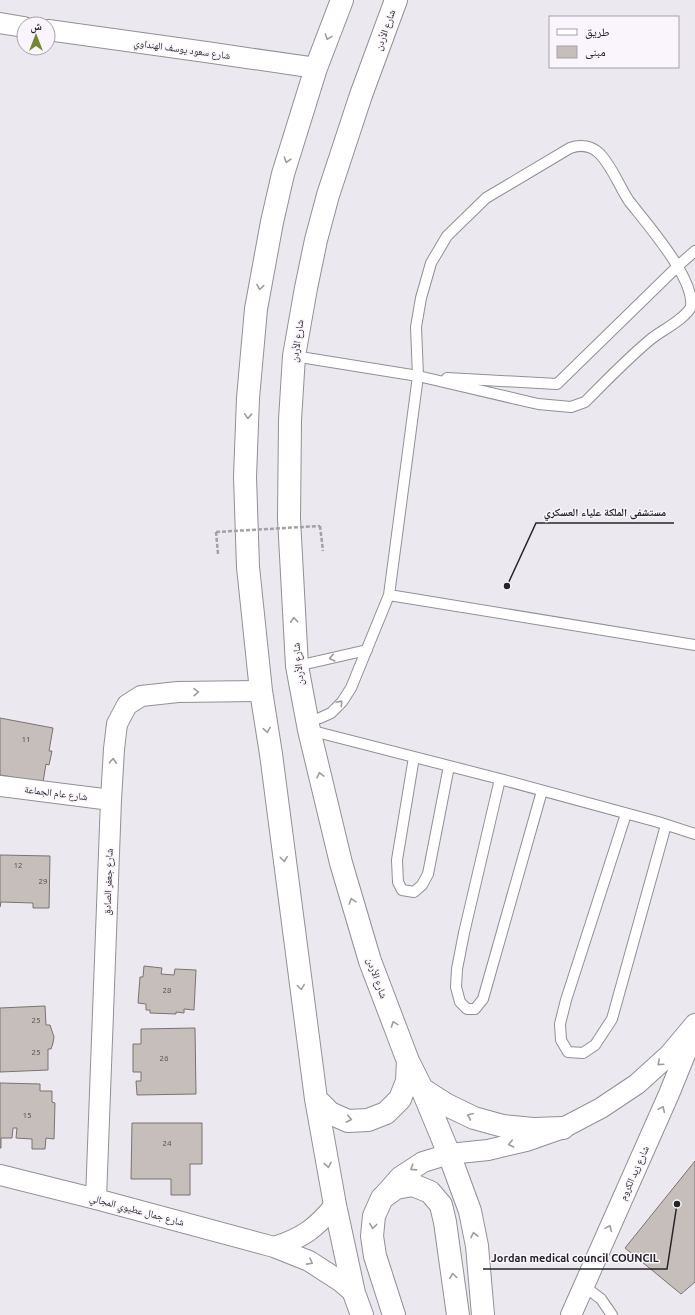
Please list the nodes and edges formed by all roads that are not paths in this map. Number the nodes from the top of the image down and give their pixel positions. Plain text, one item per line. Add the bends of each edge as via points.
1 (342, 0) edge
2 (396, 0) edge
3 (0, 23) edge
4 (16, 26) edge
5 (56, 31) edge
6 (316, 68) junction
7 (695, 251) edge
8 (680, 264) junction
9 (294, 356) junction
10 (418, 376) junction
11 (389, 594) junction
12 (695, 645) edge
13 (367, 650) junction
14 (297, 666) junction
15 (261, 691) junction
16 (308, 725) junction
17 (414, 757) junction
18 (450, 766) junction
19 (500, 779) junction
20 (0, 786) edge
21 (542, 791) junction
22 (111, 800) junction
23 (626, 814) junction
24 (666, 825) junction
25 (695, 834) edge
26 (695, 1024) edge
27 (695, 1031) edge
28 (408, 1061) junction
29 (422, 1089) junction
30 (316, 1099) junction
31 (563, 1128) junction
32 (449, 1154) junction
33 (0, 1174) edge
34 (382, 1198) junction
35 (96, 1199) junction
36 (335, 1205) junction
37 (274, 1247) junction
38 (584, 1286) junction
39 (354, 1293) junction
40 (362, 1315) edge
41 (394, 1315) edge
42 (458, 1315) edge
43 (483, 1315) edge
44 (571, 1315) edge
45 (612, 1315) edge

1 -> 6 highway
2 - 9 highway, شارع الأردن via 328,195 309,274
3 - 4 street
5 - 6 street, شارع سعود يوسف الهنداوي
6 -> 15 highway via 282,174 263,266 256,309 248,398 245,477 248,567
7 - 8 lane
8 - 10 lane via 557,384
8 - 10 lane via 692,288 691,307 682,317 651,339 585,402 571,407 538,404
8 - 10 lane via 629,200 600,154 585,146 570,148 486,198 447,236 431,263 421,298 416,327
9 - 10 lane
14 -> 9 highway, شارع الأردن via 289,519 290,420
10 - 11 lane
11 - 12 lane
11 - 13 lane
13 -> 14 lane
16 -> 13 lane via 331,713 342,702 351,688
14 - 16 highway, شارع الأردن
22 -> 15 street, شارع جعفر الصادق via 117,724 127,705 141,696 178,692
15 -> 30 highway
16 - 17 lane
28 -> 16 highway, شارع الأردن via 370,961 341,863
17 - 18 lane
17 - 18 lane via 397,860 398,882 402,890 414,892 422,885 428,874
18 - 19 lane
19 - 21 lane
19 - 21 lane via 457,970 456,987 460,1002 467,1009 475,1009 483,999
20 - 22 street, شارع عام الجماعة
21 - 23 lane
22 - 35 street, شارع جعفر الصادق
23 - 24 lane
23 - 24 lane via 560,1024 561,1040 568,1052 583,1053 596,1045 612,1019
24 - 25 lane
26 -> 31 street via 669,1055 637,1084 602,1108
38 -> 27 street, شارع زيد الكروم
28 - 29 highway, شارع الأردن
30 -> 28 highway via 330,1113 348,1121 368,1120 386,1113 400,1099 407,1081
31 -> 29 highway via 503,1126 474,1118
29 - 32 highway, شارع الأردن
30 -> 36 highway
31 -> 32 street via 496,1148
32 -> 34 street via 423,1162 400,1178
43 -> 32 highway, شارع الأردن via 477,1246 470,1212
33 - 35 street, شارع جمال عطيوي المجالي
34 -> 41 highway via 374,1216 372,1236
42 -> 34 highway via 441,1205 430,1192 413,1185 396,1188
35 - 37 street, شارع جمال عطيوي المجالي
36 - 37 street via 309,1232
36 - 39 highway
37 -> 39 street, شارع جمال عطيوي المجالي via 309,1261
38 - 44 street, شارع زيد الكروم
38 - 45 lane via 601,1299
39 - 40 highway

